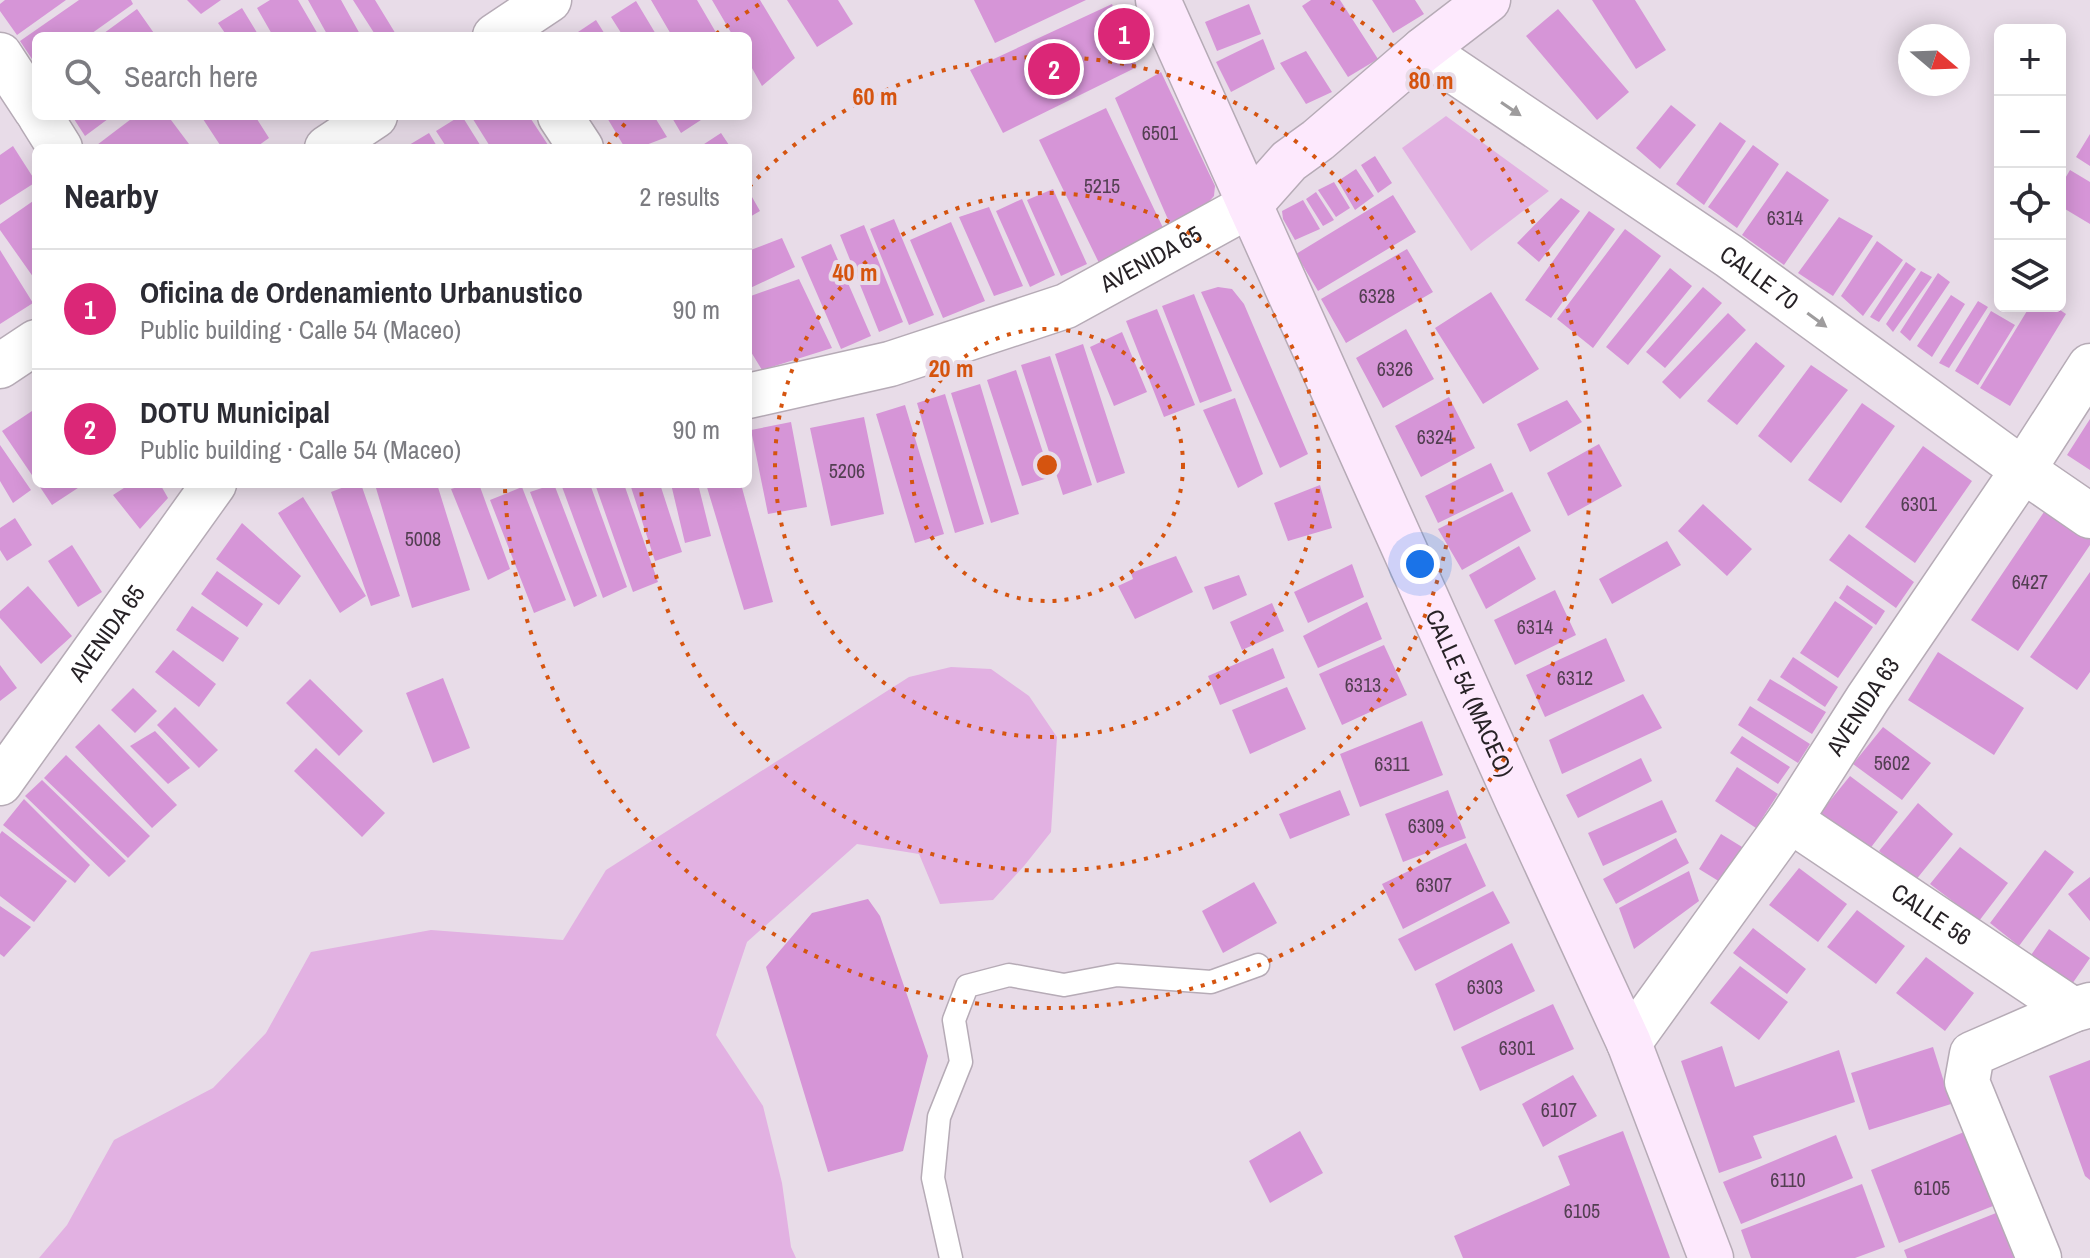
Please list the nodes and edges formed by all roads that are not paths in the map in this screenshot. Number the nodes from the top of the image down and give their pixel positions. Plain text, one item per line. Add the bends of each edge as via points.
1 (549, 0) edge
2 (1158, 0) edge
3 (1488, 0) edge
4 (498, 26) edge
5 (1423, 50) junction
6 (0, 55) edge
7 (32, 104) edge
8 (42, 120) edge
9 (369, 120) edge
10 (563, 120) edge
11 (58, 144) edge
12 (333, 144) edge
13 (578, 144) edge
14 (1250, 205) junction
15 (32, 345) edge
16 (0, 366) edge
17 (2090, 366) edge
18 (752, 395) edge
19 (2023, 470) junction
20 (211, 488) edge
21 (2090, 516) edge
22 (0, 783) edge
23 (1790, 820) junction
24 (1258, 965) dead end
25 (2081, 1007) edge
26 (1629, 1043) junction
27 (951, 1258) edge
28 (1711, 1258) edge
29 (2039, 1258) edge

1 - 4 street
2 - 14 main road, CALLE 54 (MACEO)
3 - 5 main road, AVENIDA 65
5 - 14 main road, AVENIDA 65 via 1289,161
5 -> 19 street, CALLE 70 via 1729,256
6 - 7 street
8 - 11 street
9 - 12 street
10 - 13 street
14 - 18 street, AVENIDA 65 via 1066,306 890,364
14 - 26 main road, CALLE 54 (MACEO)
15 - 16 street
17 - 19 street, AVENIDA 63
19 - 21 street, CALLE 70
19 - 23 street, AVENIDA 63
20 - 22 street, AVENIDA 65
23 - 25 street, CALLE 56
23 - 26 street, AVENIDA 63
24 - 27 lane via 1211,982 1117,975 1064,985 1009,975 967,986 954,1020 961,1062 939,1117 933,1178
25 - 29 street via 1972,1054 1967,1082
26 - 28 main road, CALLE 54 (MACEO)

